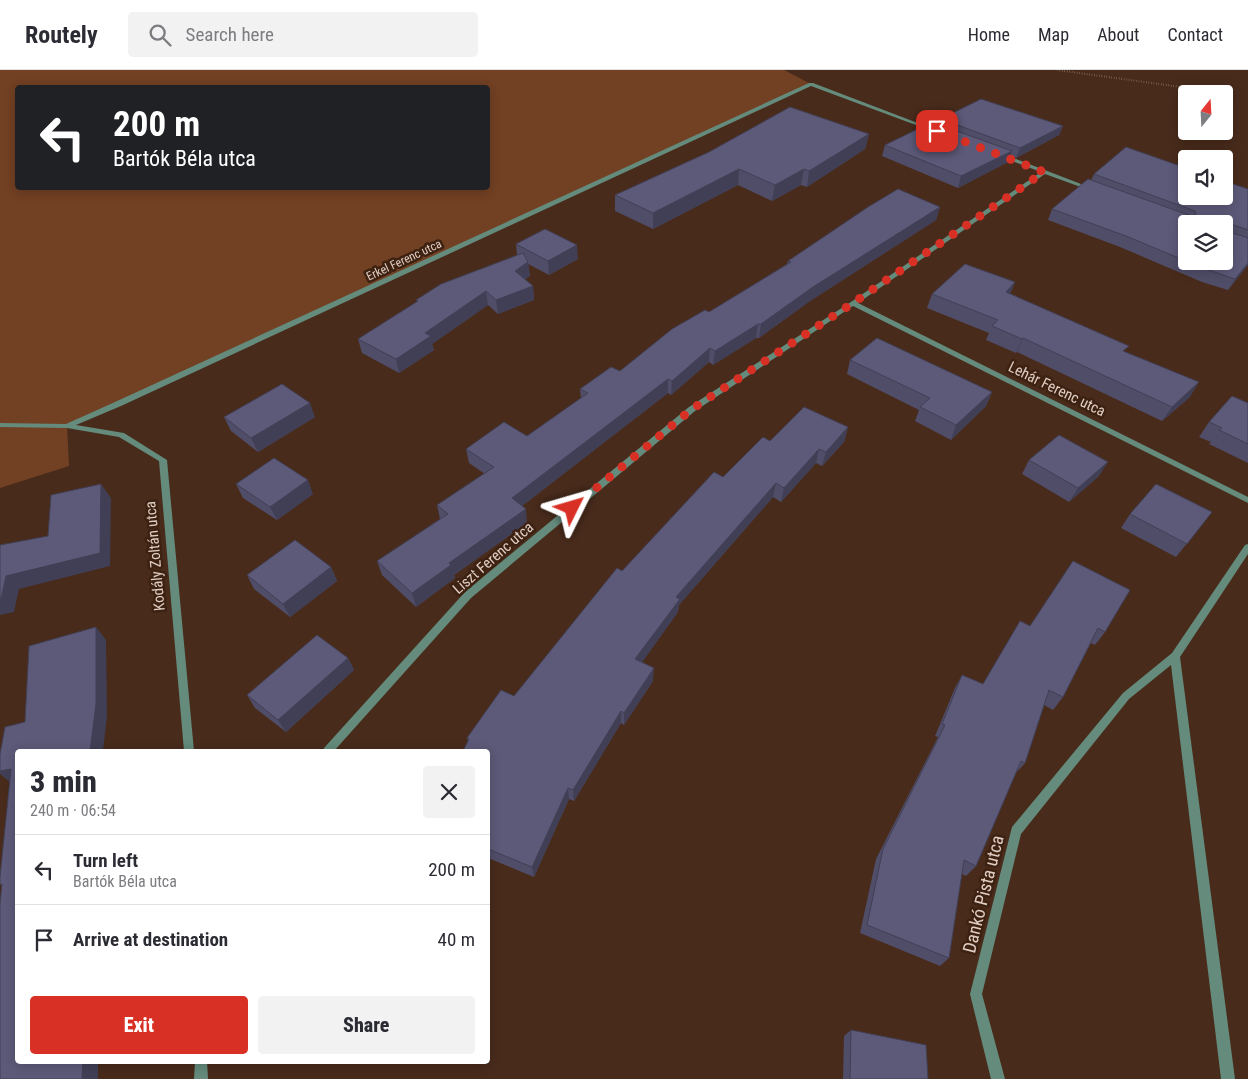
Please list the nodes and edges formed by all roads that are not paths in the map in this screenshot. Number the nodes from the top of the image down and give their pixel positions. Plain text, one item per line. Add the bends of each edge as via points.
1 (811, 84) joint
2 (942, 133) edge
3 (988, 150) edge
4 (1044, 172) junction
5 (1098, 191) edge
6 (853, 303) junction
7 (0, 425) edge
8 (67, 426) junction
9 (1248, 500) edge
10 (1248, 547) edge
11 (1175, 656) junction
12 (189, 749) edge
13 (330, 749) edge
14 (201, 1064) edge
15 (201, 1079) edge
16 (998, 1079) edge
17 (1228, 1079) edge

1 - 2 street
1 - 8 street, Erkel Ferenc utca
3 - 4 street
4 - 5 street
4 - 6 street, Liszt Ferenc utca
6 - 9 street, Lehár Ferenc utca
6 - 13 street, Liszt Ferenc utca via 692,409 468,595
7 - 8 street, Erkel Ferenc utca
8 - 12 street, Kodály Zoltán utca via 121,435 162,460
10 - 11 street, Dankó Pista utca
11 - 16 street, Dankó Pista utca via 1126,696 1016,831 976,994
11 - 17 street
14 - 15 street

